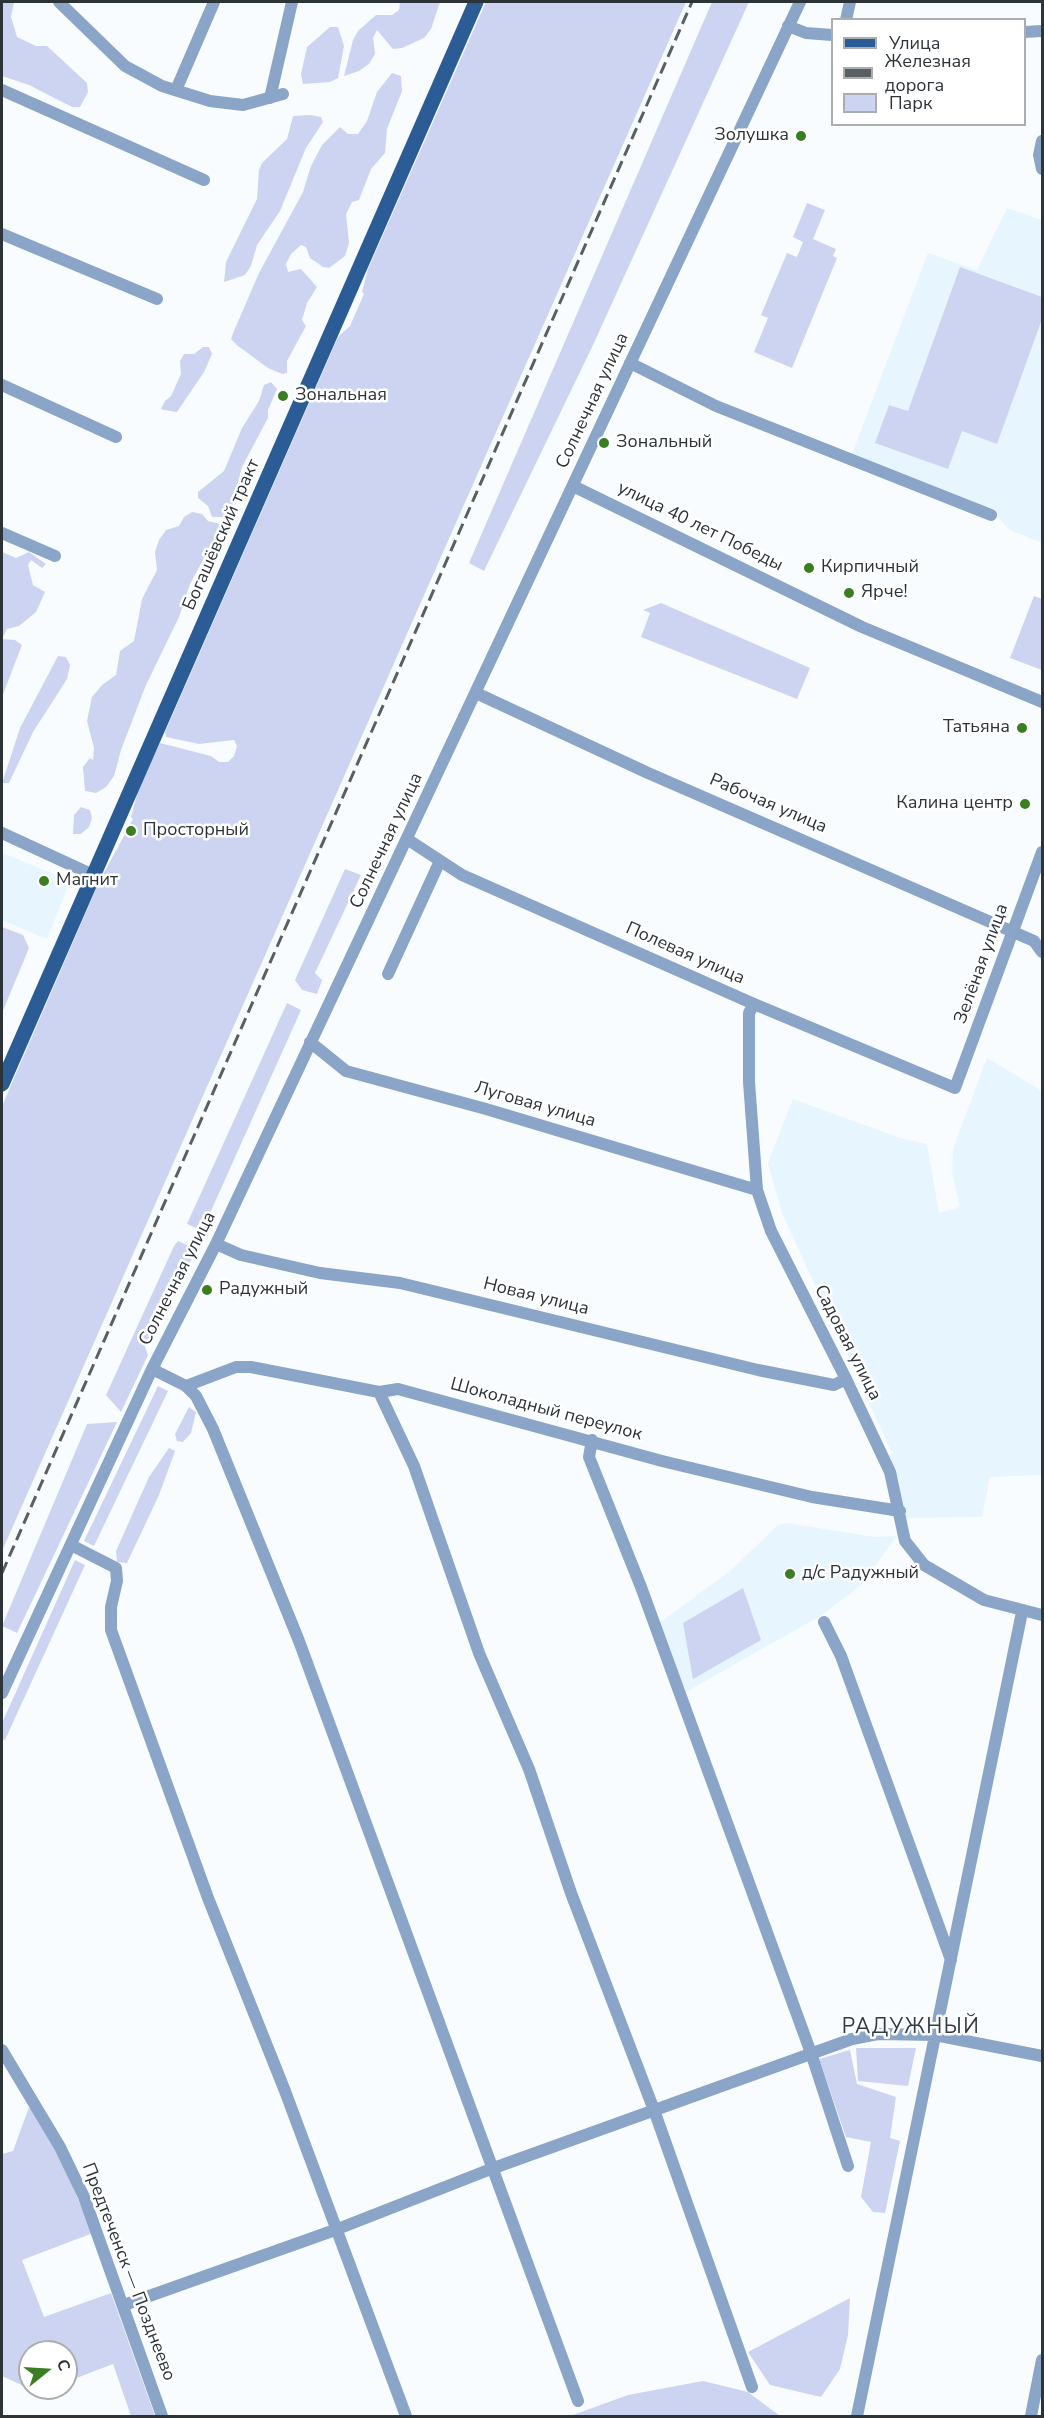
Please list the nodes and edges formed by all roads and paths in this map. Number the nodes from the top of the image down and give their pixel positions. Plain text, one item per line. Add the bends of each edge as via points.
1 (214, 2) edge
2 (292, 2) edge
3 (476, 2) edge
4 (800, 2) edge
5 (850, 2) edge
6 (64, 3) edge
7 (846, 18) edge
8 (789, 26) junction
9 (1042, 31) edge
10 (1026, 32) edge
11 (831, 35) edge
12 (2, 90) edge
13 (176, 90) junction
14 (283, 94) dead end
15 (270, 98) junction
16 (1042, 141) edge
17 (1042, 169) edge
18 (204, 180) dead end
19 (2, 234) edge
20 (157, 299) dead end
21 (630, 363) junction
22 (2, 385) edge
23 (116, 437) dead end
24 (573, 486) junction
25 (991, 515) dead end
26 (2, 533) edge
27 (55, 556) dead end
28 (476, 693) junction
29 (1042, 702) edge
30 (2, 833) edge
31 (407, 839) junction
32 (1042, 852) edge
33 (440, 861) junction
34 (93, 875) junction
35 (1013, 932) junction
36 (1042, 952) edge
37 (388, 974) dead end
38 (754, 1004) junction
39 (310, 1042) junction
40 (2, 1084) edge
41 (955, 1088) joint
42 (757, 1190) junction
43 (216, 1244) junction
44 (152, 1369) junction
45 (846, 1379) junction
46 (186, 1386) junction
47 (379, 1392) junction
48 (592, 1440) junction
49 (900, 1511) junction
50 (71, 1545) junction
51 (1022, 1612) junction
52 (1042, 1615) edge
53 (824, 1622) dead end
54 (2, 1693) edge
55 (951, 1961) junction
56 (935, 2035) junction
57 (2, 2050) edge
58 (810, 2053) junction
59 (1042, 2056) edge
60 (654, 2110) junction
61 (848, 2166) dead end
62 (491, 2169) junction
63 (335, 2230) junction
64 (124, 2305) junction
65 (1042, 2360) edge
66 (752, 2387) dead end
67 (578, 2401) dead end
68 (162, 2416) edge
69 (406, 2416) edge
70 (860, 2416) edge
71 (1031, 2416) edge

1 - 13 street
2 - 15 street
3 - 34 main road, Богашёвский тракт
4 - 8 street, Солнечная улица
5 - 7 street
6 - 13 street via 125,66
8 - 11 street via 806,33
8 - 21 street, Солнечная улица
9 - 10 street
12 - 18 street
13 - 15 street via 210,101 243,105
14 - 15 street
16 - 17 street
19 - 20 street
21 - 24 street, Солнечная улица
21 - 25 street via 737,415
22 - 23 street
24 - 28 street, Солнечная улица
24 - 29 street, улица 40 лет Победы via 862,627
26 - 27 street
28 - 31 street, Солнечная улица
28 - 35 street, Рабочая улица via 648,773
30 - 34 street
31 - 33 street, Полевая улица
31 - 39 street, Солнечная улица
32 - 35 street, Зелёная улица
33 - 37 street
33 - 38 street, Полевая улица via 462,875
34 - 40 main road, Богашёвский тракт
35 - 36 street, Рабочая улица via 1034,941
35 - 41 street, Зелёная улица
38 - 41 street, Полевая улица
38 - 42 street, Садовая улица via 749,1013 749,1082
39 - 42 street, Луговая улица via 346,1071
39 - 43 street, Солнечная улица
42 - 45 street, Садовая улица via 771,1231
43 - 44 street, Солнечная улица
43 - 45 street, Новая улица via 241,1255 320,1274 400,1283 758,1370 834,1385
44 - 46 street
44 - 50 street, Солнечная улица
45 - 49 street, Садовая улица via 890,1472
46 - 47 street, Шоколадный переулок via 236,1367 251,1367
46 - 62 street via 200,1401 213,1429 299,1641
47 - 48 street, Шоколадный переулок via 398,1389
47 - 60 street via 414,1466 479,1653 529,1769 571,1893
48 - 49 street, Шоколадный переулок via 812,1497
48 - 58 street via 589,1456 642,1587
49 - 51 street, Садовая улица via 905,1540 924,1565 984,1600
50 - 54 street, Солнечная улица
50 - 63 street via 116,1568 111,1630
51 - 52 street, Садовая улица
51 - 55 street
53 - 55 street via 842,1656
55 - 56 street
56 - 58 street via 878,2034
56 - 59 street
56 - 70 street
57 - 64 street, Предтеченск — Позднеево via 31,2095 79,2187
58 - 60 street
58 - 61 street
60 - 62 street
60 - 66 street
62 - 63 street
62 - 67 street
63 - 64 street
63 - 69 street
64 - 68 street, Предтеченск — Позднеево
65 - 71 street

